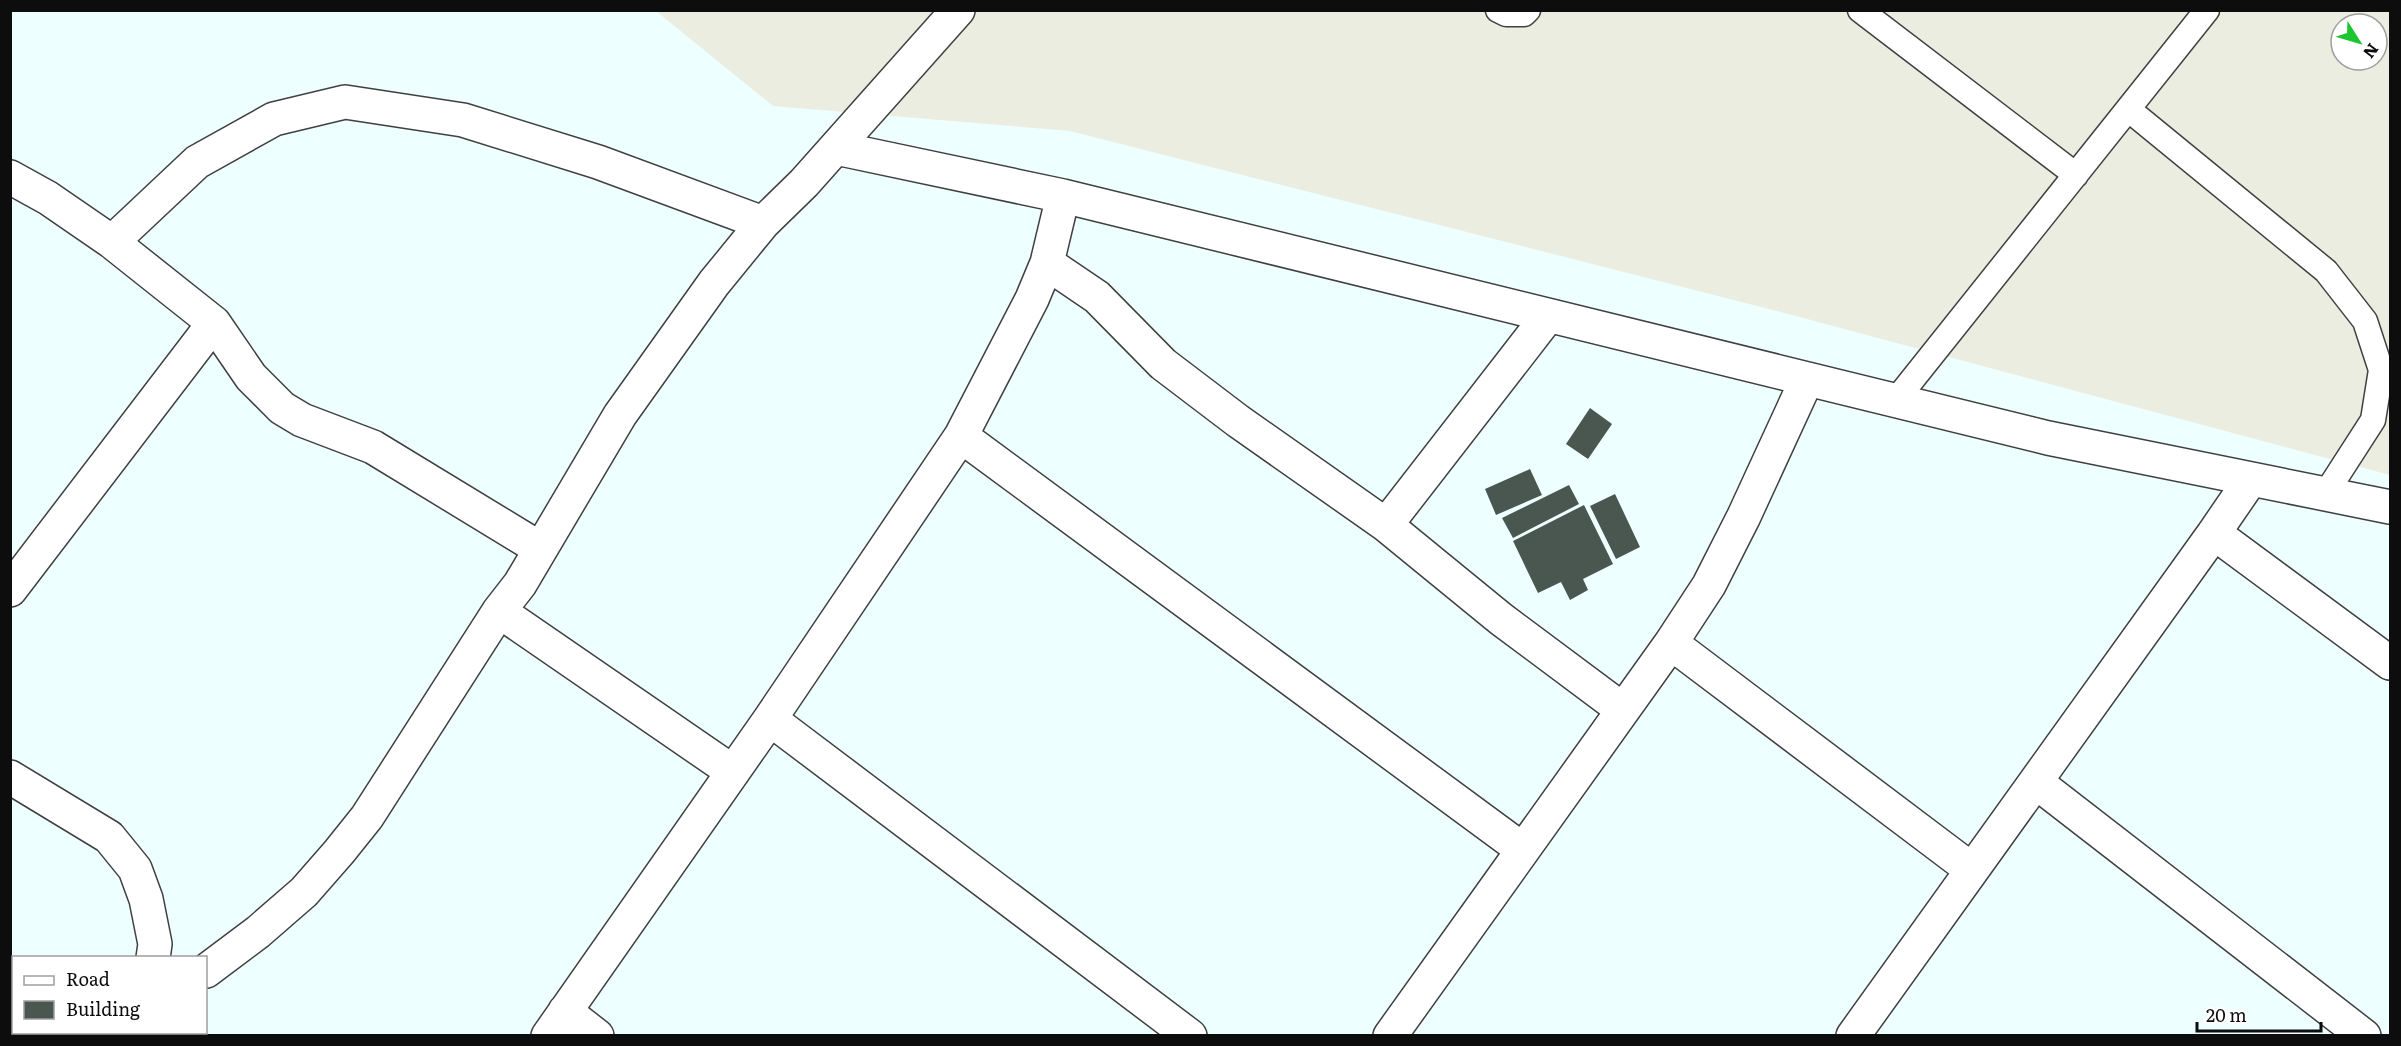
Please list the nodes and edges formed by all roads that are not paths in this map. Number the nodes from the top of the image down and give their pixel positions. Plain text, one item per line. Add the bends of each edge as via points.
1 (958, 10) edge
2 (1498, 10) edge
3 (1528, 10) edge
4 (1860, 10) edge
5 (2207, 10) edge
6 (2128, 109) junction
7 (836, 148) junction
8 (2076, 175) junction
9 (10, 177) edge
10 (1063, 196) junction
11 (763, 223) junction
12 (112, 242) junction
13 (1047, 263) junction
14 (1548, 316) junction
15 (214, 323) junction
16 (1807, 379) junction
17 (1896, 400) junction
18 (961, 436) junction
19 (2251, 479) junction
20 (2326, 494) junction
21 (2391, 507) edge
22 (1386, 525) junction
23 (2214, 533) junction
24 (539, 548) junction
25 (10, 590) edge
26 (499, 612) junction
27 (1671, 644) junction
28 (2391, 663) edge
29 (1623, 710) junction
30 (770, 719) junction
31 (733, 772) junction
32 (10, 777) edge
33 (2036, 782) junction
34 (1523, 850) junction
35 (1972, 870) junction
36 (153, 956) edge
37 (207, 970) edge
38 (556, 1023) edge
39 (597, 1035) edge
40 (1190, 1035) edge
41 (1390, 1035) edge
42 (1853, 1035) edge
43 (2364, 1035) edge

1 - 7 street
2 - 3 lane via 1524,14
4 - 8 lane
5 - 6 lane
6 - 8 lane
6 - 20 lane via 2326,271 2365,321 2381,369 2373,420
7 - 10 street
7 - 11 street
8 - 17 lane
9 - 12 street
10 - 13 street
10 - 14 street
11 - 12 street via 598,162 463,120 345,102 274,118 197,162
11 - 24 street via 714,283 620,415
12 - 15 street
13 - 18 street
13 - 22 street via 1097,297 1163,364
14 - 16 street
14 - 22 street
15 - 24 street via 251,377 282,408 302,420 373,447
15 - 25 street
16 - 17 street
16 - 27 street via 1709,585
17 - 19 street via 2048,438
18 - 30 street
18 - 34 street
19 - 20 street
19 - 23 street
20 - 21 street
22 - 29 street
23 - 28 street
23 - 33 street
24 - 26 street
26 - 31 street
26 - 37 street via 367,817 339,852 258,932
27 - 29 street
27 - 35 street
29 - 34 street
30 - 31 street
30 - 40 street
31 - 38 street
32 - 36 street via 109,837 135,869 146,899
33 - 35 street
33 - 43 street
34 - 41 street
35 - 42 street
38 - 39 street

